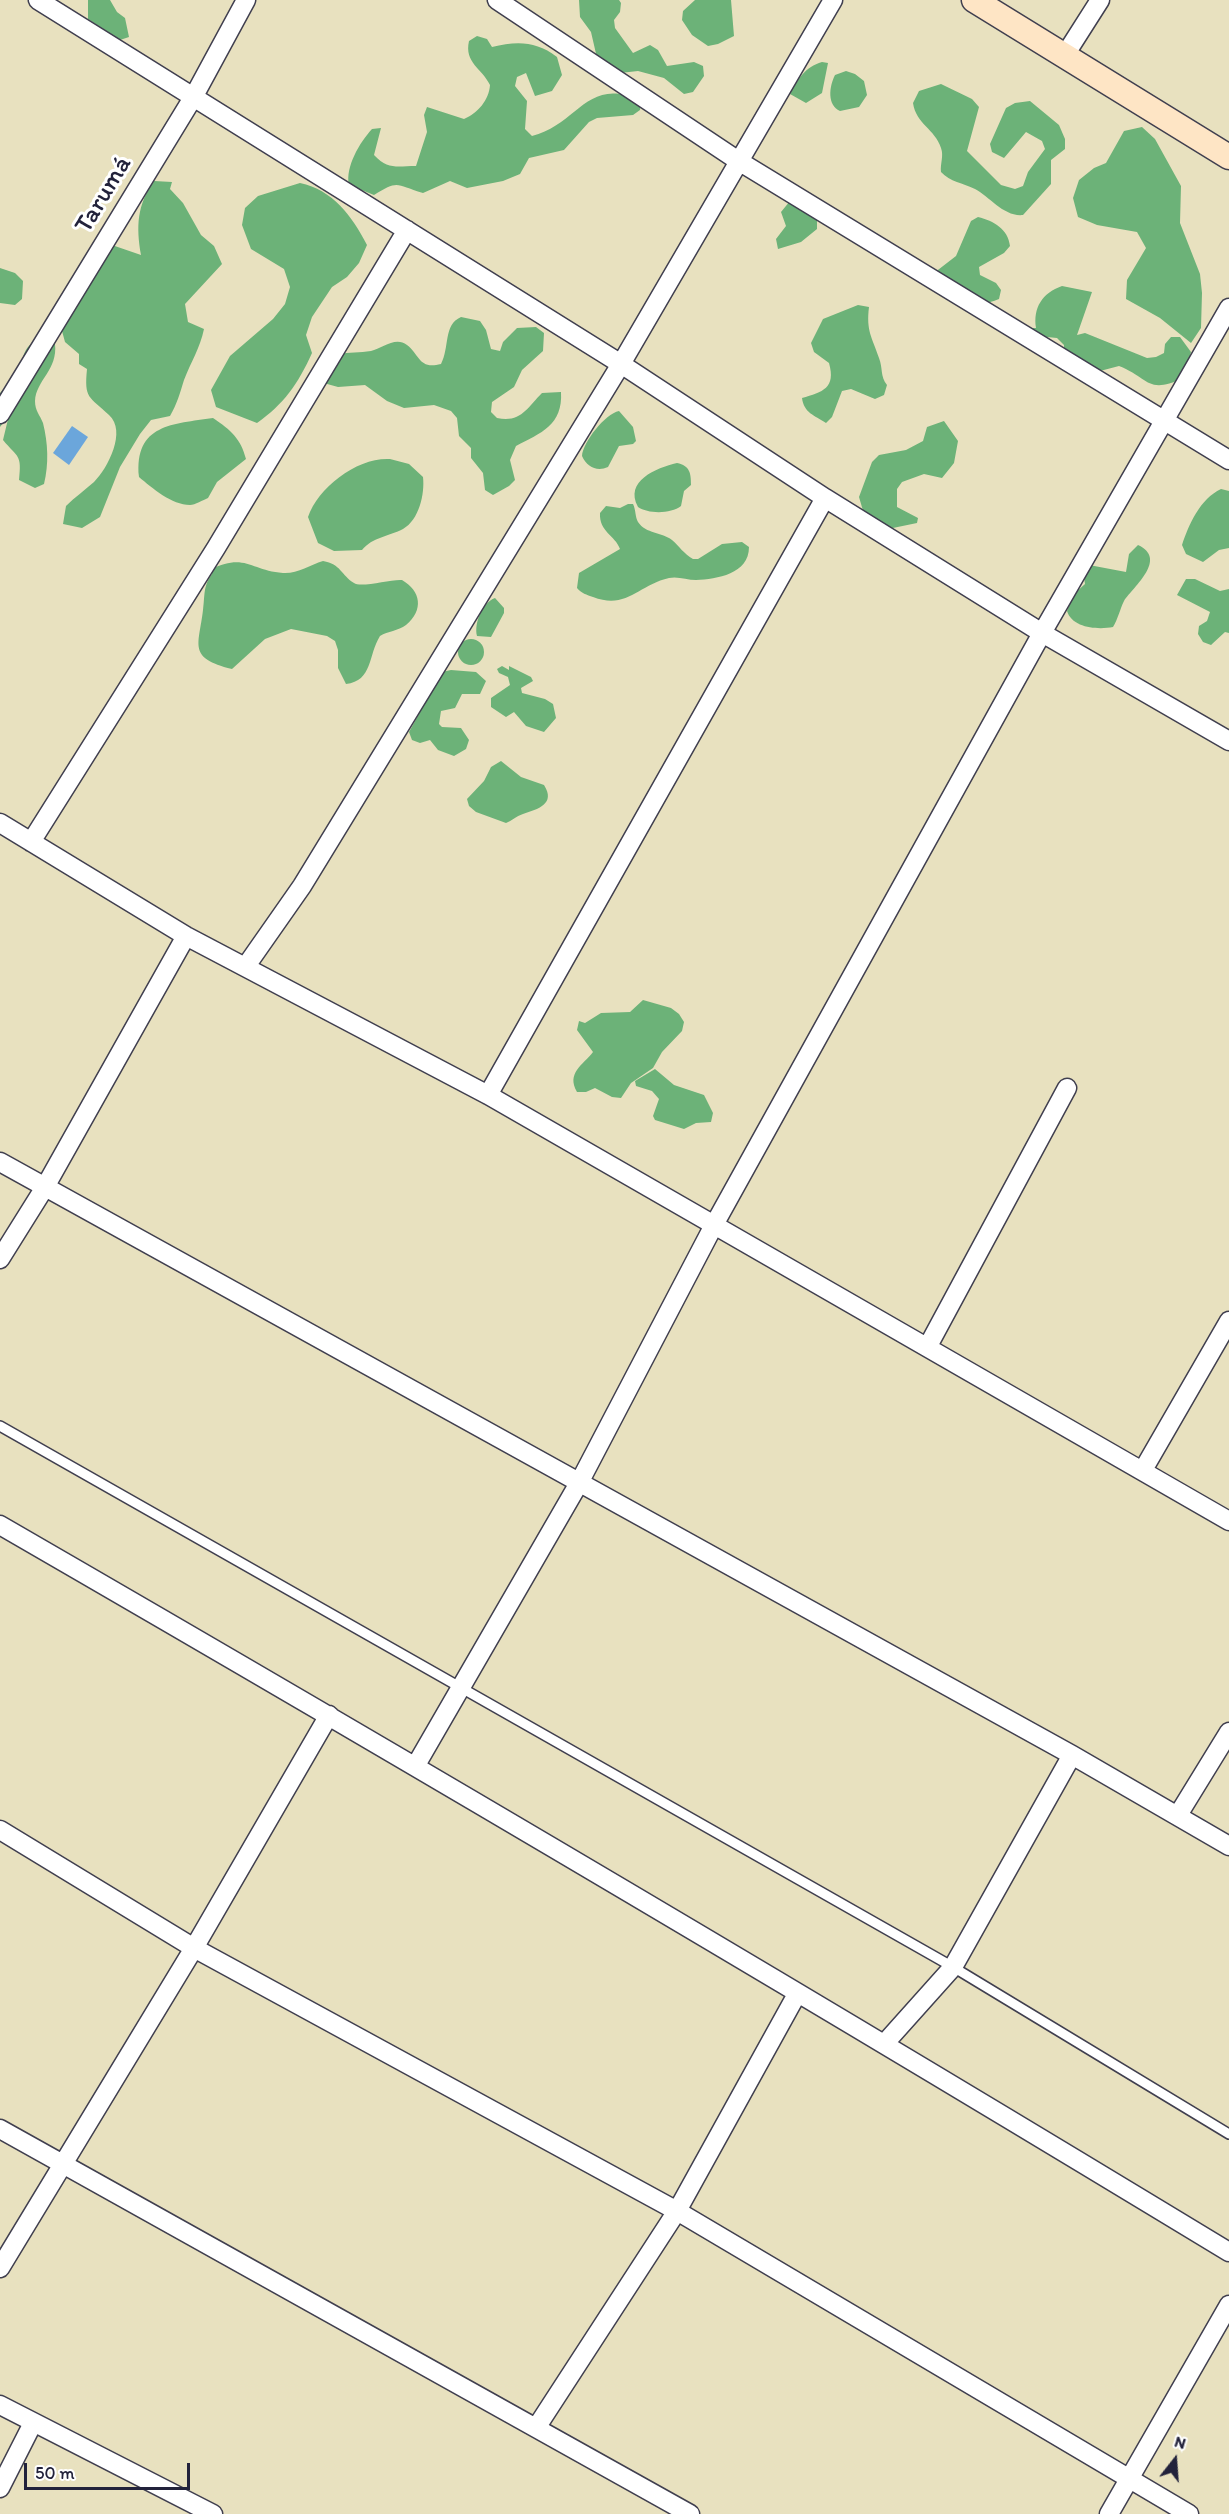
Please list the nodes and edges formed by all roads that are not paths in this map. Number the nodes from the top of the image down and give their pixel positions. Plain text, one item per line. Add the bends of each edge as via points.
1 (38, 0) edge
2 (246, 0) edge
3 (497, 0) edge
4 (833, 0) edge
5 (974, 0) edge
6 (1100, 0) edge
7 (1065, 55) junction
8 (194, 96) junction
9 (1229, 157) edge
10 (737, 160) junction
11 (407, 230) junction
12 (1229, 309) edge
13 (621, 364) junction
14 (0, 414) edge
15 (1163, 422) junction
16 (1229, 460) edge
17 (825, 498) junction
18 (1042, 633) junction
19 (1229, 741) edge
20 (0, 824) edge
21 (32, 842) junction
22 (186, 936) junction
23 (246, 966) junction
24 (1067, 1088) dead end
25 (488, 1095) junction
26 (0, 1162) edge
27 (45, 1187) junction
28 (714, 1225) junction
29 (0, 1259) edge
30 (1229, 1321) edge
31 (928, 1346) junction
32 (0, 1426) edge
33 (1143, 1470) junction
34 (579, 1483) junction
35 (1229, 1521) edge
36 (0, 1525) edge
37 (462, 1686) junction
38 (329, 1715) junction
39 (1229, 1732) edge
40 (1072, 1755) junction
41 (416, 1765) junction
42 (1178, 1815) junction
43 (0, 1830) edge
44 (1229, 1846) edge
45 (194, 1948) junction
46 (953, 1966) junction
47 (797, 1994) junction
48 (885, 2043) junction
49 (0, 2129) edge
50 (1229, 2134) edge
51 (63, 2165) junction
52 (677, 2211) junction
53 (1229, 2252) edge
54 (0, 2268) edge
55 (1229, 2305) edge
56 (0, 2405) edge
57 (33, 2423) junction
58 (536, 2428) junction
59 (1129, 2480) junction
60 (0, 2488) edge
61 (213, 2514) edge
62 (690, 2514) edge
63 (1109, 2514) edge
64 (1189, 2514) edge

1 - 8 street
2 - 8 street, Tarumá
3 - 10 street
4 - 10 street
5 - 7 street
6 - 7 street
7 - 9 street
8 - 11 street
8 - 14 street, Tarumá
10 - 13 street
10 - 15 street
11 - 13 street
11 - 21 street via 216,548
12 - 15 street
13 - 17 street
13 - 23 street via 302,886
15 - 16 street
15 - 18 street
17 - 18 street
17 - 25 street
18 - 19 street
18 - 28 street
20 - 21 street
21 - 22 street
22 - 23 street
22 - 27 street
23 - 25 street
24 - 31 street
25 - 28 street
26 - 27 street
27 - 29 street
27 - 34 street
28 - 31 street
28 - 34 street
30 - 33 street
31 - 33 street
32 - 37 lane
33 - 35 street
34 - 37 street
34 - 40 street
36 - 38 street
37 - 41 street
37 - 46 lane
38 - 41 street
38 - 45 street
39 - 42 street
40 - 42 street
40 - 46 street
41 - 47 street
42 - 44 street
43 - 45 street
45 - 51 street
45 - 52 street
46 - 48 street
46 - 50 lane
47 - 48 street
47 - 52 street
48 - 53 street
49 - 51 street
51 - 54 street
51 - 58 street
52 - 58 street
52 - 59 street
55 - 59 street
56 - 57 street
57 - 60 street
57 - 61 street
58 - 62 street
59 - 63 street
59 - 64 street

